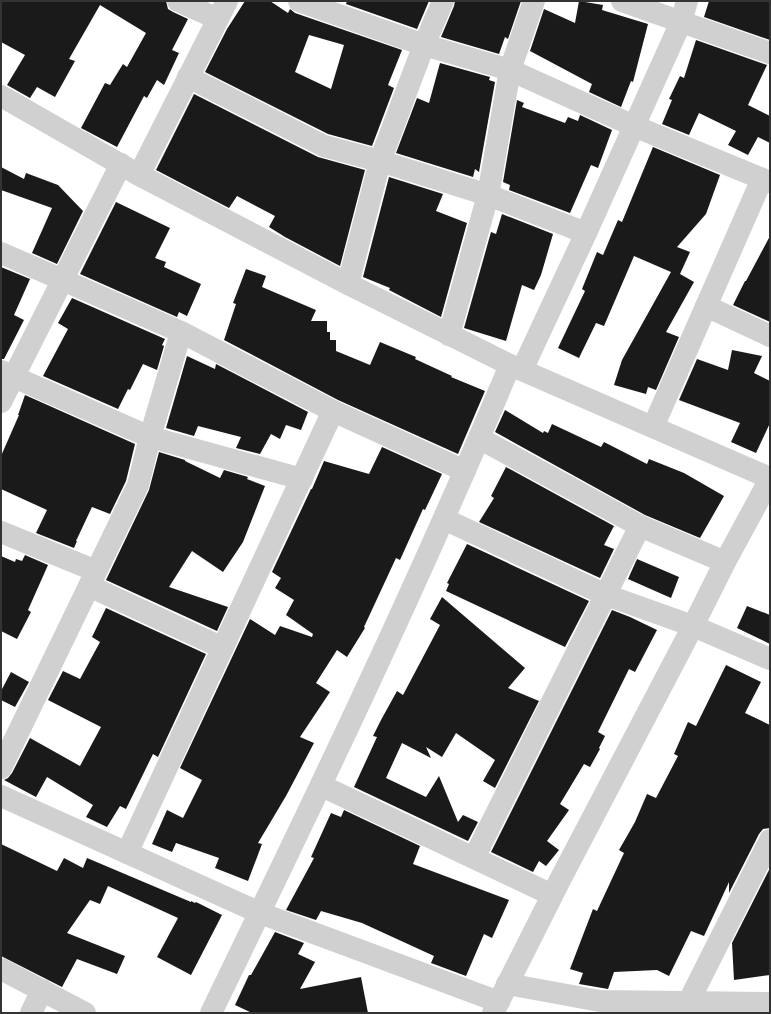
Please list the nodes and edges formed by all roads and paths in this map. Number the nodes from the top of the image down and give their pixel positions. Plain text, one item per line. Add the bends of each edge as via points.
1 (178, 1) edge
2 (299, 1) edge
3 (443, 1) edge
4 (534, 1) edge
5 (622, 1) edge
6 (687, 1) edge
7 (223, 10) edge
8 (681, 22) junction
9 (424, 45) junction
10 (770, 53) edge
11 (510, 70) junction
12 (188, 77) junction
13 (1, 96) edge
14 (634, 126) junction
15 (380, 161) junction
16 (130, 170) junction
17 (766, 180) edge
18 (488, 195) junction
19 (586, 233) junction
20 (1, 253) edge
21 (63, 281) junction
22 (348, 284) junction
23 (706, 306) junction
24 (181, 332) junction
25 (449, 335) junction
26 (770, 336) edge
27 (516, 368) junction
28 (7, 374) edge
29 (1, 402) edge
30 (333, 411) junction
31 (653, 427) junction
32 (150, 437) junction
33 (479, 438) junction
34 (466, 471) junction
35 (302, 479) junction
36 (770, 479) edge
37 (444, 519) junction
38 (640, 526) junction
39 (1, 532) edge
40 (725, 562) junction
41 (93, 579) junction
42 (606, 594) junction
43 (693, 626) junction
44 (223, 648) junction
45 (770, 659) edge
46 (1, 768) edge
47 (322, 786) junction
48 (1, 796) edge
49 (770, 840) edge
50 (127, 853) junction
51 (474, 858) junction
52 (552, 895) junction
53 (260, 913) junction
54 (1, 969) edge
55 (42, 990) junction
56 (500, 1000) edge
57 (688, 1002) junction
58 (770, 1004) edge
59 (598, 1007) edge
60 (31, 1013) edge
61 (86, 1013) edge
62 (211, 1013) edge

1 - 7 street
2 - 9 street
3 - 9 street
4 - 11 street
5 - 8 street
6 - 8 street
7 - 12 street
8 - 10 street
8 - 14 street
9 - 11 street
9 - 15 street
11 - 14 street
11 - 18 street
12 - 15 street via 324,146
12 - 16 street
13 - 16 street
14 - 17 street
14 - 19 street
15 - 18 street
15 - 22 street
16 - 21 street
16 - 22 street
17 - 23 street
18 - 19 street
18 - 25 street
19 - 27 street
20 - 21 street
21 - 24 street
21 - 28 street
22 - 25 street
23 - 26 street
23 - 31 street
24 - 30 street
24 - 32 street
25 - 27 street
27 - 31 street
27 - 33 street
28 - 29 street
28 - 32 street
30 - 34 street
30 - 35 street
31 - 36 street
32 - 35 street
32 - 41 street via 138,485
33 - 34 street
33 - 38 street
34 - 37 street
35 - 44 street
36 - 40 street
37 - 42 street
37 - 47 street
38 - 40 street
38 - 42 street
39 - 41 street
40 - 43 street
41 - 44 street
41 - 46 street
42 - 43 street
42 - 51 street
43 - 45 street
43 - 52 street
44 - 50 street
47 - 51 street
47 - 53 street
48 - 50 street
49 - 57 street
50 - 53 street
51 - 52 street
52 - 56 street
53 - 56 street
53 - 62 street
54 - 55 street
55 - 60 street
55 - 61 street
56 - 59 street
57 - 58 street
57 - 59 street

